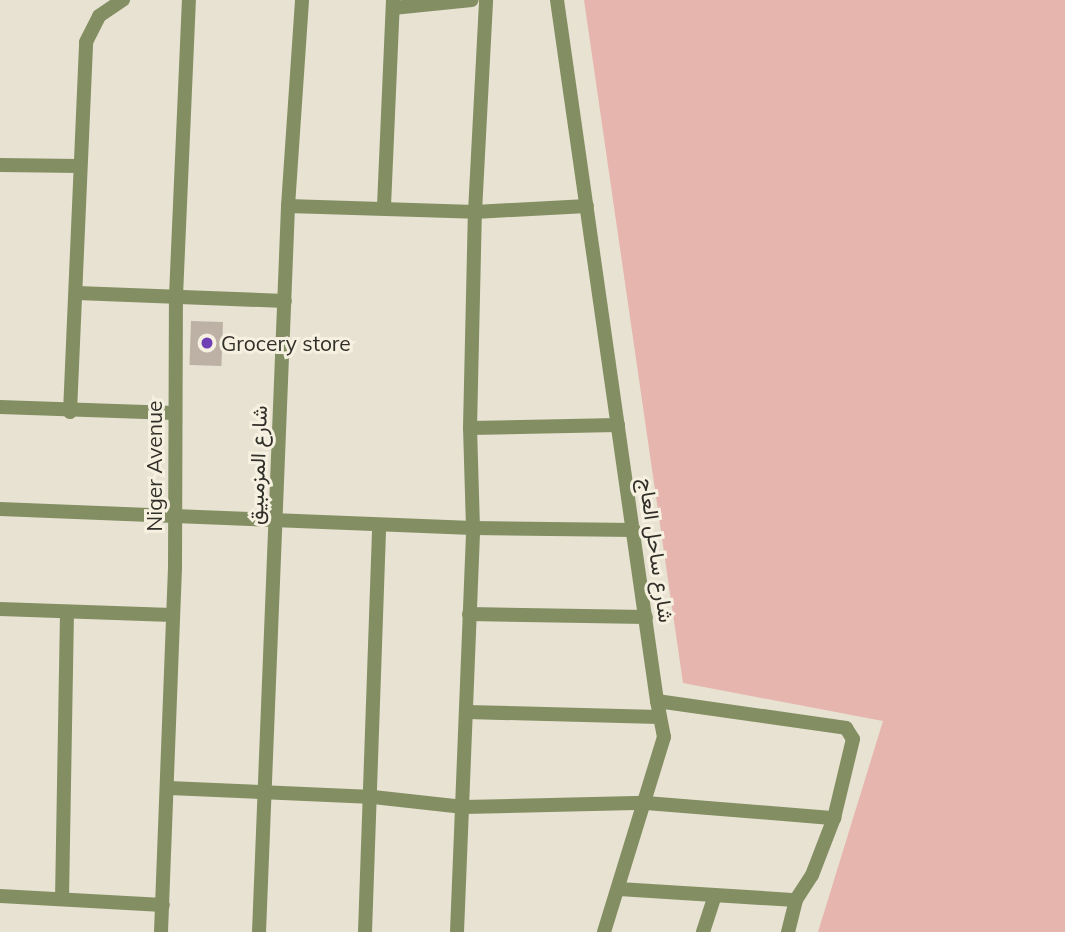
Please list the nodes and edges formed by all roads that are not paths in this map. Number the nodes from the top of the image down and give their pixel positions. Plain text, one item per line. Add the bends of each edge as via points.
1 (123, 0) edge
2 (188, 0) edge
3 (302, 0) edge
4 (472, 0) edge
5 (486, 0) edge
6 (557, 0) edge
7 (393, 4) edge
8 (0, 165) edge
9 (79, 166) junction
10 (288, 206) junction
11 (384, 206) junction
12 (587, 206) junction
13 (475, 212) junction
14 (77, 293) junction
15 (176, 296) junction
16 (285, 300) junction
17 (0, 407) edge
18 (70, 412) junction
19 (174, 413) junction
20 (618, 425) junction
21 (470, 428) junction
22 (0, 509) edge
23 (175, 516) junction
24 (276, 520) junction
25 (379, 525) junction
26 (473, 528) junction
27 (634, 530) junction
28 (0, 609) edge
29 (67, 612) junction
30 (469, 614) junction
31 (172, 615) junction
32 (646, 617) junction
33 (657, 701) junction
34 (467, 712) junction
35 (659, 717) junction
36 (169, 788) junction
37 (265, 792) junction
38 (373, 797) junction
39 (646, 803) junction
40 (463, 807) junction
41 (834, 818) junction
42 (619, 889) junction
43 (0, 896) edge
44 (715, 896) junction
45 (62, 899) junction
46 (796, 900) junction
47 (163, 905) junction
48 (161, 932) edge
49 (259, 932) edge
50 (365, 932) edge
51 (457, 932) edge
52 (604, 932) edge
53 (704, 932) edge
54 (788, 932) edge

1 - 9 street via 89,29
2 - 15 street, Niger Avenue
3 - 10 street, شارع المزمبيق
4 - 7 street
5 - 13 street
6 - 12 street, شارع ساحل العاج
7 - 11 street
8 - 9 street
9 - 14 street
10 - 11 street
10 - 16 street, شارع المزمبيق
11 - 13 street
12 - 13 street
12 - 20 street, شارع ساحل العاج
13 - 21 street
14 - 15 street
14 - 18 street
15 - 16 street
15 - 19 street, Niger Avenue
16 - 24 street, شارع المزمبيق
17 - 18 street
18 - 19 street
19 - 23 street, Niger Avenue
20 - 21 street
20 - 27 street, شارع ساحل العاج
21 - 26 street
22 - 23 street
23 - 24 street
23 - 31 street, Niger Avenue
24 - 25 street
24 - 37 street, شارع المزمبيق
25 - 26 street
25 - 38 street
26 - 27 street
26 - 30 street
27 - 32 street, شارع ساحل العاج
28 - 29 street
29 - 31 street
29 - 45 street
30 - 32 street
30 - 34 street
31 - 36 street, Niger Avenue
32 - 33 street, شارع ساحل العاج
33 - 35 street, شارع ساحل العاج
33 - 41 street via 846,728 853,739
34 - 35 street
34 - 40 street
35 - 39 street, شارع ساحل العاج via 664,737
36 - 37 street
36 - 47 street, Niger Avenue
37 - 38 street
37 - 49 street, شارع المزمبيق
38 - 40 street
38 - 50 street
39 - 40 street
39 - 41 street
39 - 42 street, شارع ساحل العاج
40 - 51 street
41 - 46 street via 812,875
42 - 44 street
42 - 52 street, شارع ساحل العاج
43 - 45 street
44 - 46 street
44 - 53 street
45 - 47 street
46 - 54 street
47 - 48 street, Niger Avenue

